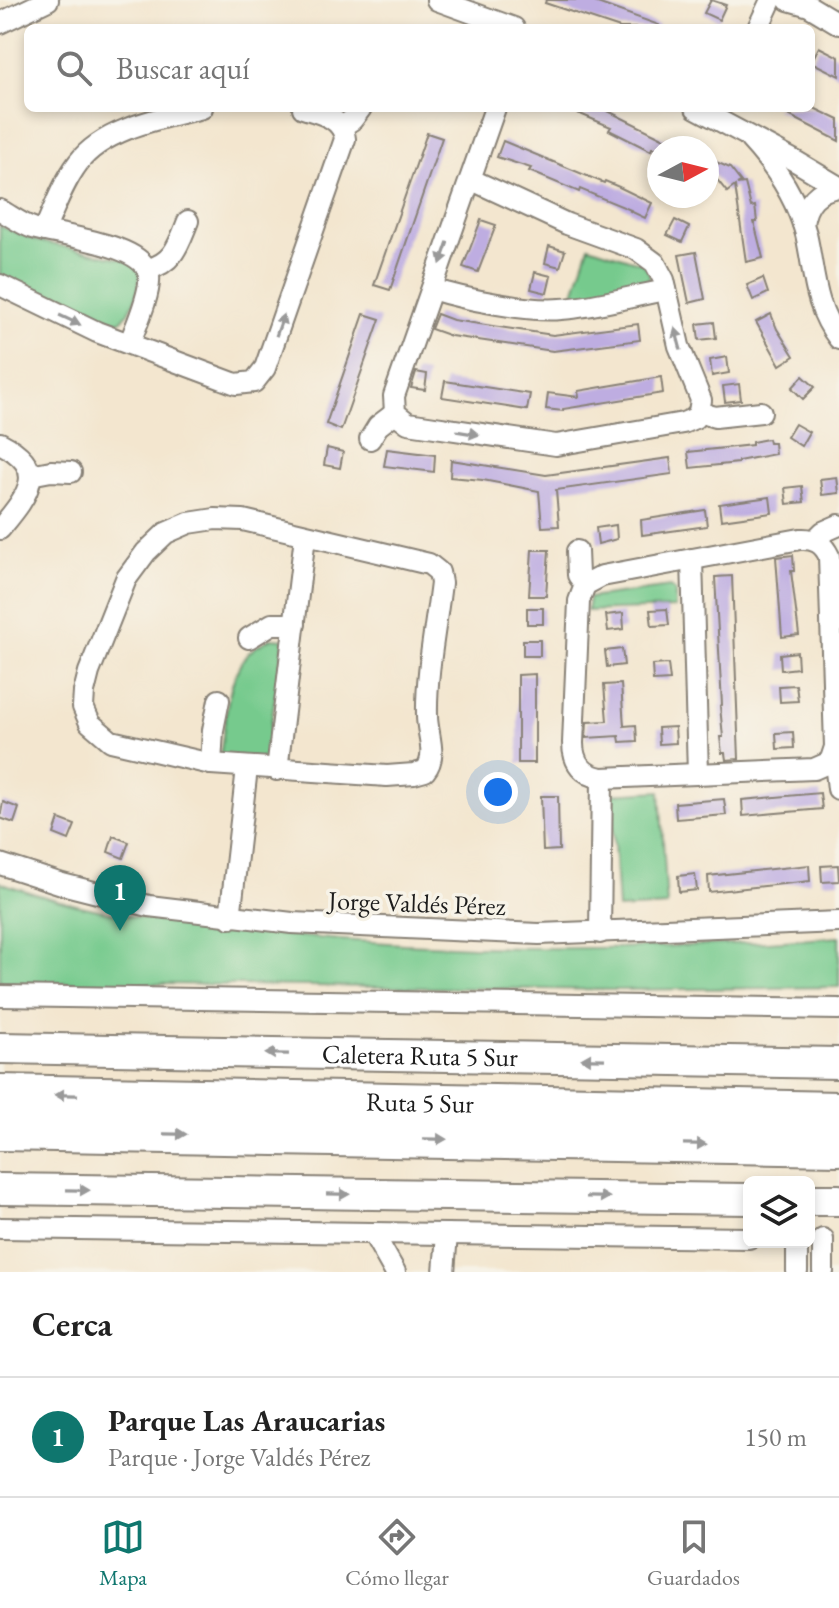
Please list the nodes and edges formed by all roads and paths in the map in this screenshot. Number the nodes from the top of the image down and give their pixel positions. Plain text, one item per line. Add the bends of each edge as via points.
1 (48, 0) edge
2 (437, 0) edge
3 (771, 0) edge
4 (788, 0) edge
5 (811, 3) edge
6 (0, 23) edge
7 (503, 24) edge
8 (760, 24) edge
9 (839, 24) edge
10 (188, 112) edge
11 (315, 112) edge
12 (358, 112) edge
13 (494, 112) edge
14 (711, 112) edge
15 (341, 127) junction
16 (750, 139) junction
17 (470, 179) junction
18 (839, 187) edge
19 (0, 210) edge
20 (188, 221) dead end
21 (803, 224) junction
22 (44, 231) junction
23 (148, 269) junction
24 (0, 285) edge
25 (432, 289) junction
26 (666, 290) junction
27 (839, 339) edge
28 (130, 342) junction
29 (699, 412) junction
30 (761, 412) dead end
31 (395, 413) junction
32 (370, 439) dead end
33 (0, 443) edge
34 (71, 472) dead end
35 (30, 475) junction
36 (839, 525) edge
37 (0, 529) edge
38 (305, 536) junction
39 (815, 540) junction
40 (577, 551) dead end
41 (692, 559) junction
42 (585, 585) junction
43 (295, 624) junction
44 (249, 638) dead end
45 (219, 700) dead end
46 (830, 762) junction
47 (211, 764) junction
48 (247, 768) junction
49 (277, 770) junction
50 (698, 774) junction
51 (602, 778) junction
52 (838, 789) edge
53 (0, 864) edge
54 (230, 918) junction
55 (839, 922) edge
56 (600, 933) junction
57 (0, 996) edge
58 (839, 1009) edge
59 (0, 1048) edge
60 (839, 1063) edge
61 (2, 1094) edge
62 (839, 1111) edge
63 (0, 1131) edge
64 (97, 1132) junction
65 (0, 1139) edge
66 (839, 1146) edge
67 (0, 1189) edge
68 (743, 1199) edge
69 (815, 1200) edge
70 (839, 1200) edge
71 (0, 1228) edge
72 (373, 1233) junction
73 (447, 1234) junction
74 (743, 1238) edge
75 (824, 1239) edge
76 (797, 1248) edge
77 (395, 1272) edge
78 (444, 1272) edge
79 (797, 1272) edge
80 (823, 1272) edge

1 - 6 street
2 - 7 street
3 - 8 street
4 - 5 street
5 - 9 street
10 - 22 street via 145,124 90,150 76,166
11 - 15 street
12 - 15 street
13 - 17 street
14 - 16 street
28 -> 15 street via 236,384 259,378 343,145
16 - 18 street
16 - 21 street via 781,177
17 -> 25 street
17 - 26 street via 643,252 655,263
18 - 21 street via 816,196
19 - 22 street
20 - 23 street via 171,257
21 - 27 street via 818,299
22 - 23 street via 106,246 136,257
23 - 28 street via 149,283
24 -> 28 street via 97,332
25 - 26 street via 551,310
25 - 31 street via 394,396
29 -> 26 street via 701,400 679,346
29 - 30 street via 715,417
31 -> 29 street via 408,423 556,445 683,423
31 - 32 street
33 - 35 street via 18,452
34 - 35 street
35 - 37 street via 27,493
36 - 39 street
38 - 43 street
38 - 47 street via 243,520 189,523 156,541 118,595 84,692 90,723 111,741
38 - 49 street via 429,564 439,572 427,700 432,757 425,771 406,775
39 - 41 street
39 - 46 street via 826,549 830,563 835,747
40 - 42 street via 578,575
41 - 42 street via 602,576
41 - 50 street
42 - 51 street via 579,601 573,750 582,769
43 - 44 street via 272,624
43 - 49 street
45 - 47 street
46 - 50 street via 814,769
46 - 52 street
47 - 48 street
48 - 49 street
48 - 54 street
50 - 51 street
51 - 56 street
53 - 54 street, Jorge Valdés Pérez via 120,900
54 - 56 street, Jorge Valdés Pérez via 416,931
55 - 56 street, Jorge Valdés Pérez
57 - 58 street
60 -> 59 main road, Caletera Ruta 5 Sur
62 -> 61 highway, Ruta 5 Sur
63 - 64 highway, Ruta 5 Sur
64 - 65 highway
64 -> 66 highway, Ruta 5 Sur
67 -> 68 main road
69 - 70 main road
71 - 72 street
72 - 73 street
72 - 77 street
73 - 74 street
73 - 78 street
75 - 80 street
76 - 79 street

